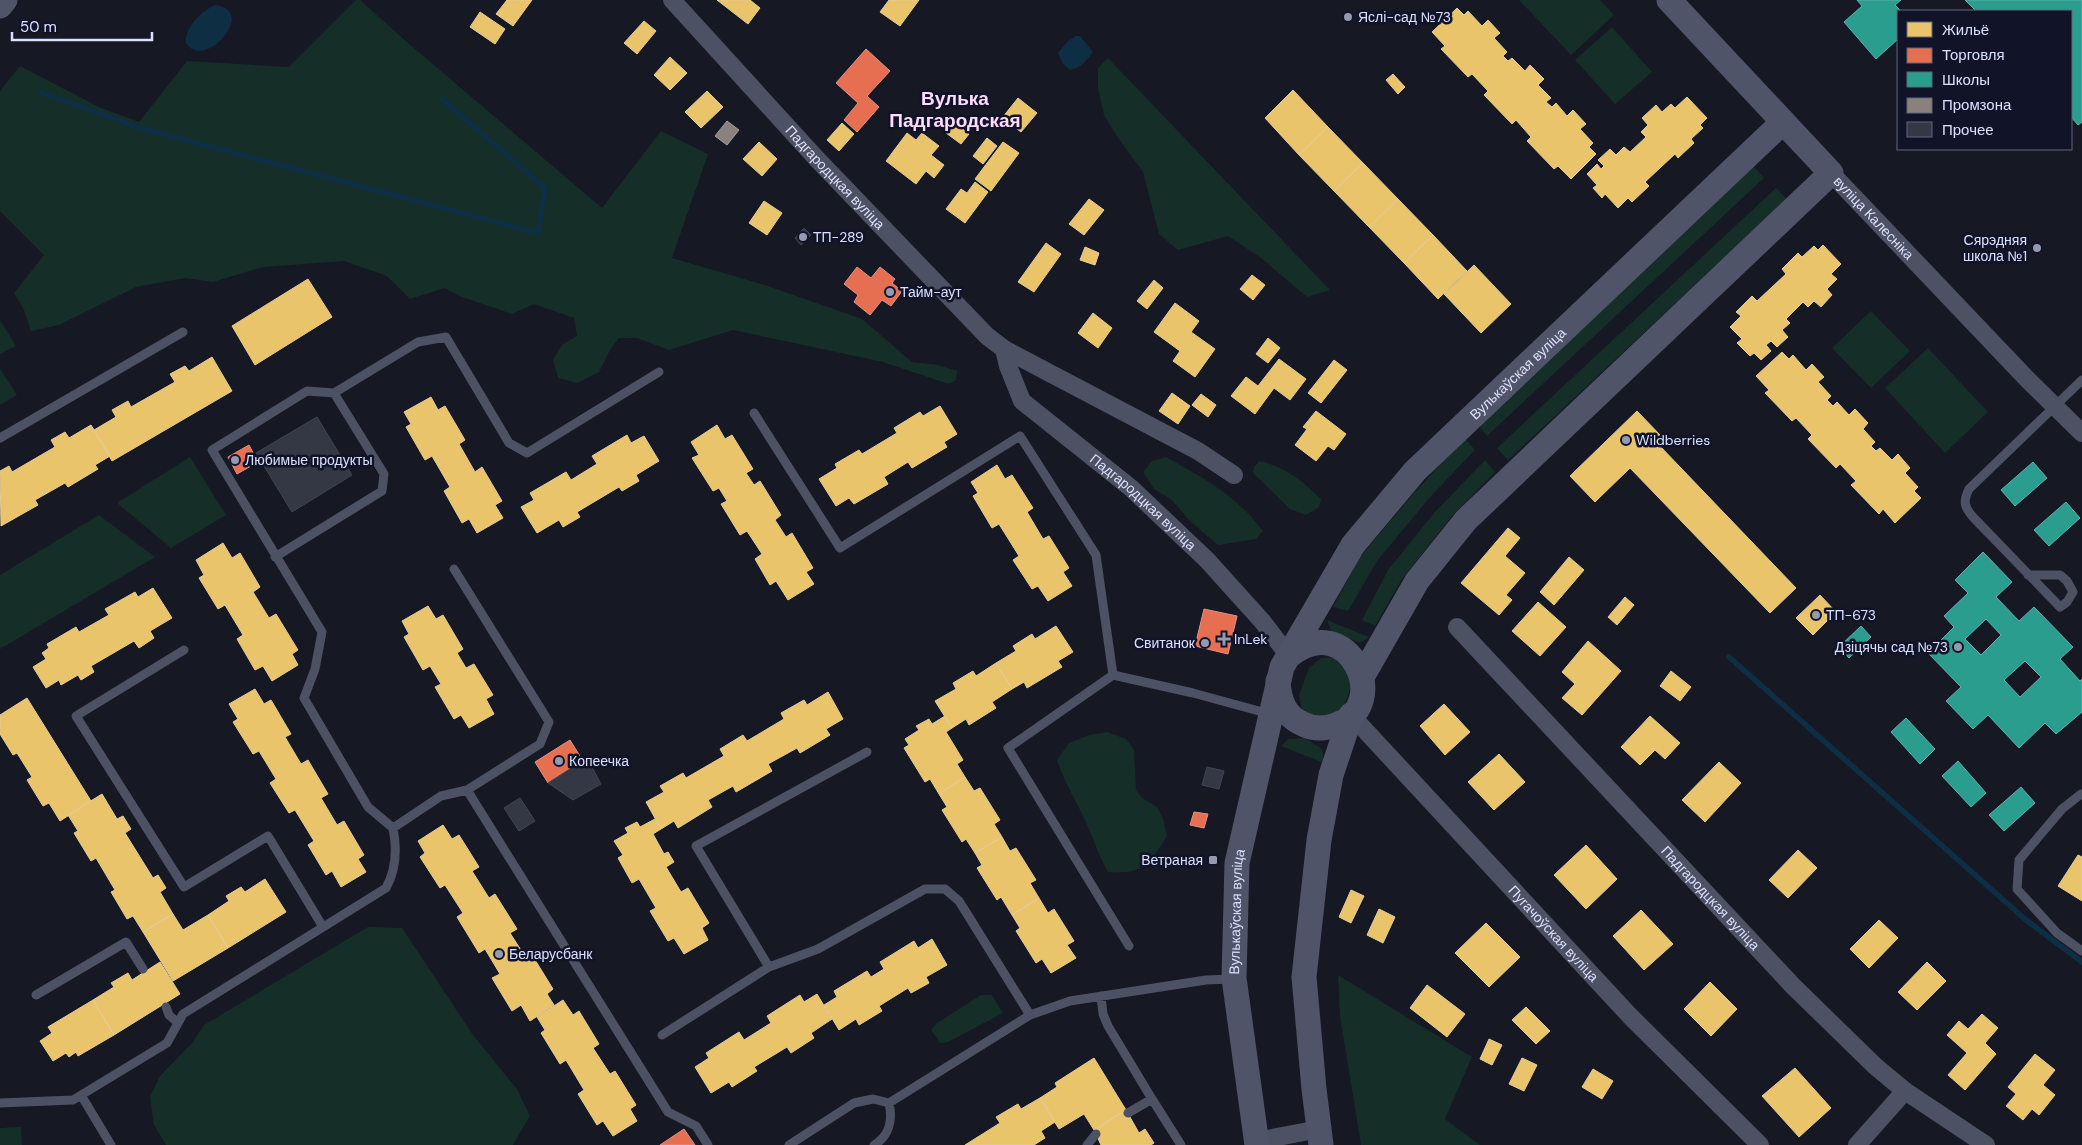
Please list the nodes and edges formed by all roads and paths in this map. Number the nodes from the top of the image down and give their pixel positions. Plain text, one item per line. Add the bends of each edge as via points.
1 (5, 0) edge
2 (672, 0) edge
3 (1669, 0) edge
4 (0, 6) edge
5 (1783, 122) junction
6 (1831, 173) junction
7 (183, 332) dead end
8 (1004, 349) junction
9 (659, 372) dead end
10 (2082, 380) edge
11 (334, 393) junction
12 (2055, 407) junction
13 (754, 413) dead end
14 (2082, 434) edge
15 (0, 438) edge
16 (1234, 475) dead end
17 (275, 556) junction
18 (454, 569) dead end
19 (2028, 575) junction
20 (1457, 627) dead end
21 (184, 650) dead end
22 (1289, 656) junction
23 (1112, 675) junction
24 (1362, 677) junction
25 (1278, 681) junction
26 (1270, 714) junction
27 (1351, 715) junction
28 (867, 752) dead end
29 (467, 790) junction
30 (2082, 794) edge
31 (393, 828) junction
32 (323, 927) junction
33 (1129, 946) dead end
34 (2082, 951) edge
35 (769, 967) junction
36 (143, 969) dead end
37 (1234, 978) junction
38 (36, 995) dead end
39 (1101, 996) junction
40 (166, 1007) dead end
41 (1030, 1015) junction
42 (178, 1023) junction
43 (662, 1035) dead end
44 (1905, 1091) junction
45 (81, 1095) junction
46 (1152, 1099) junction
47 (0, 1103) edge
48 (889, 1103) junction
49 (1128, 1114) dead end
50 (1096, 1134) dead end
51 (1320, 1137) edge
52 (1257, 1143) edge
53 (111, 1145) edge
54 (708, 1145) edge
55 (789, 1145) edge
56 (874, 1145) edge
57 (1087, 1145) edge
58 (1181, 1145) edge
59 (1760, 1145) edge
60 (1857, 1145) edge
61 (1986, 1145) edge

1 - 4 street
2 - 8 street, Падгародцкая вуліца via 816,158 987,336
3 - 5 street, вуліца Калесніка
5 - 6 street, вуліца Калесніка
5 - 22 street, Вулькаўская вуліца via 1415,471 1353,544
6 - 12 street, вуліца Калесніка
6 - 24 street via 1466,520 1416,582
7 - 15 lane
8 - 16 street, Падгародцкая вуліца via 1198,451
8 - 22 street, Падгародцкая вуліца via 1022,401 1130,488 1200,554 1262,621
9 - 11 lane via 527,453 510,443 446,337 418,342
10 - 12 lane
11 - 17 lane via 384,474 382,491
11 - 17 lane via 307,390 212,450
12 - 14 street, вуліца Калесніка
12 - 19 lane via 1969,489 1964,499 1966,508
13 - 23 lane via 840,548 1020,436 1096,555
17 - 31 lane via 322,632 315,669 304,698 368,807
18 - 29 lane via 549,722 540,744
19 - 19 lane via 2060,607 2068,602 2073,592 2060,575
20 - 44 street, Падгародцкая вуліца via 1793,986
21 - 32 lane via 76,716 184,887 268,836
22 - 24 street via 1304,646 1328,644 1350,655
22 - 25 street, Вулькаўская вуліца
23 - 26 lane
23 - 33 lane via 1008,748
24 - 27 street via 1363,691
25 - 26 street, Вулькаўская вуліца
25 - 27 street via 1284,708 1302,724 1326,728 1338,725
26 - 37 street, Вулькаўская вуліца via 1237,864
27 - 51 street via 1331,775 1319,840 1304,977
27 - 59 street, Пугачоўская вуліца via 1630,1016
28 - 35 lane via 696,846
29 - 31 lane via 441,796
29 - 54 lane via 668,1112 696,1126
30 - 34 lane via 2062,809 2020,860 2017,889 2057,933
31 - 32 lane via 397,846 391,880 386,888
32 - 42 lane via 183,1014
35 - 41 lane via 818,949 925,889 945,889 959,901
35 - 43 lane
36 - 38 lane via 126,942
37 - 39 lane
37 - 52 street, Вулькаўская вуліца
39 - 41 lane via 1070,1001
39 - 46 lane via 1108,1026
40 - 42 lane
41 - 48 lane
42 - 45 lane via 167,1043
44 - 60 street
44 - 61 street, Падгародцкая вуліца
45 - 47 lane via 73,1100
45 - 53 lane
46 - 49 lane
46 - 58 lane
48 - 55 lane via 873,1099 854,1103
48 - 56 lane via 892,1112 890,1128
50 - 57 lane
51 - 52 street

